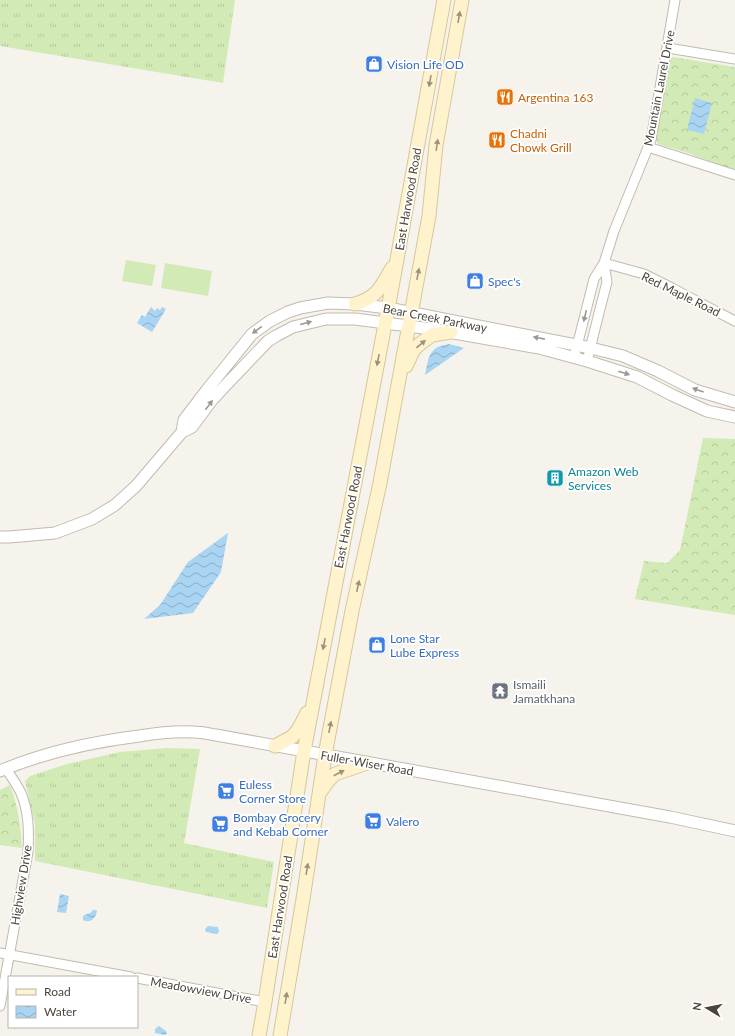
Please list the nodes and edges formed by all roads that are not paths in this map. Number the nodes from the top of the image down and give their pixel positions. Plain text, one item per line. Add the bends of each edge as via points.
1 (444, 0) edge
2 (462, 0) edge
3 (675, 0) edge
4 (436, 42) junction
5 (454, 45) junction
6 (668, 48) junction
7 (735, 59) edge
8 (648, 147) junction
9 (735, 175) edge
10 (397, 260) junction
11 (604, 264) junction
12 (356, 304) junction
13 (388, 308) junction
14 (411, 312) junction
15 (735, 321) edge
16 (385, 322) junction
17 (409, 326) junction
18 (451, 332) junction
19 (578, 345) junction
20 (591, 348) junction
21 (574, 358) junction
22 (587, 361) junction
23 (735, 402) edge
24 (394, 404) junction
25 (735, 417) edge
26 (182, 432) junction
27 (0, 536) edge
28 (332, 606) junction
29 (352, 611) junction
30 (313, 703) junction
31 (275, 746) junction
32 (304, 751) junction
33 (325, 755) junction
34 (367, 763) junction
35 (3, 770) edge
36 (319, 795) junction
37 (735, 831) edge
38 (0, 953) edge
39 (10, 955) junction
40 (126, 976) edge
41 (138, 978) edge
42 (265, 1002) junction
43 (0, 1006) edge
44 (259, 1036) edge
45 (280, 1036) edge

1 - 4 main road, East Harwood Road
5 -> 2 main road, East Harwood Road
3 - 6 street, Mountain Laurel Drive
4 - 5 main road
4 -> 10 main road, East Harwood Road
14 -> 5 main road, East Harwood Road via 429,216 436,145
6 - 7 street
6 - 8 street, Mountain Laurel Drive
8 - 9 street
8 - 11 street, Mountain Laurel Drive
10 - 12 main road via 376,293 366,301
10 - 13 main road, East Harwood Road
11 - 15 street, Red Maple Road via 644,274
11 -> 19 street, Mountain Laurel Drive via 594,279
11 - 20 street, Mountain Laurel Drive via 607,282
12 - 13 street, Bear Creek Parkway
12 -> 26 street, Bear Creek Parkway via 328,303 300,308 270,321 252,334 184,420
13 - 14 street, Bear Creek Parkway
13 - 16 main road, East Harwood Road
14 - 17 main road, East Harwood Road
19 -> 14 street, Bear Creek Parkway
16 - 17 street, Bear Creek Parkway
26 -> 16 street, Bear Creek Parkway via 192,427 212,400 268,341 292,327 326,319
16 -> 28 main road, East Harwood Road
17 - 18 street, Bear Creek Parkway
17 - 24 main road, East Harwood Road
18 - 21 street, Bear Creek Parkway via 539,348
24 -> 18 main road via 414,349 432,335
19 - 20 street, Bear Creek Parkway
19 - 21 street, Mountain Laurel Drive
20 - 22 street, Mountain Laurel Drive
23 -> 20 street, Bear Creek Parkway via 695,390 623,356
21 - 22 street, Bear Creek Parkway
22 -> 25 street, Bear Creek Parkway via 637,377 707,411
29 -> 24 main road, East Harwood Road
26 - 27 street, Bear Creek Parkway via 136,486 115,505 92,519 55,533
28 - 29 main road
28 -> 30 main road, East Harwood Road
33 -> 29 main road, East Harwood Road
30 - 31 main road via 292,737
30 - 32 main road, East Harwood Road
31 - 32 street, Fuller-Wiser Road
31 - 35 street, Fuller-Wiser Road via 194,732 159,733 79,745
32 - 33 street, Fuller-Wiser Road
32 - 42 main road, East Harwood Road
33 - 34 street, Fuller-Wiser Road
33 - 36 main road, East Harwood Road
36 -> 34 main road via 335,774
34 - 37 street, Fuller-Wiser Road
35 - 39 street, Highview Drive via 21,793 29,829 28,852
45 -> 36 main road, East Harwood Road
38 - 39 street
39 - 40 street
39 - 43 street, Highview Drive
41 - 42 street, Meadowview Drive
42 - 44 main road, East Harwood Road

